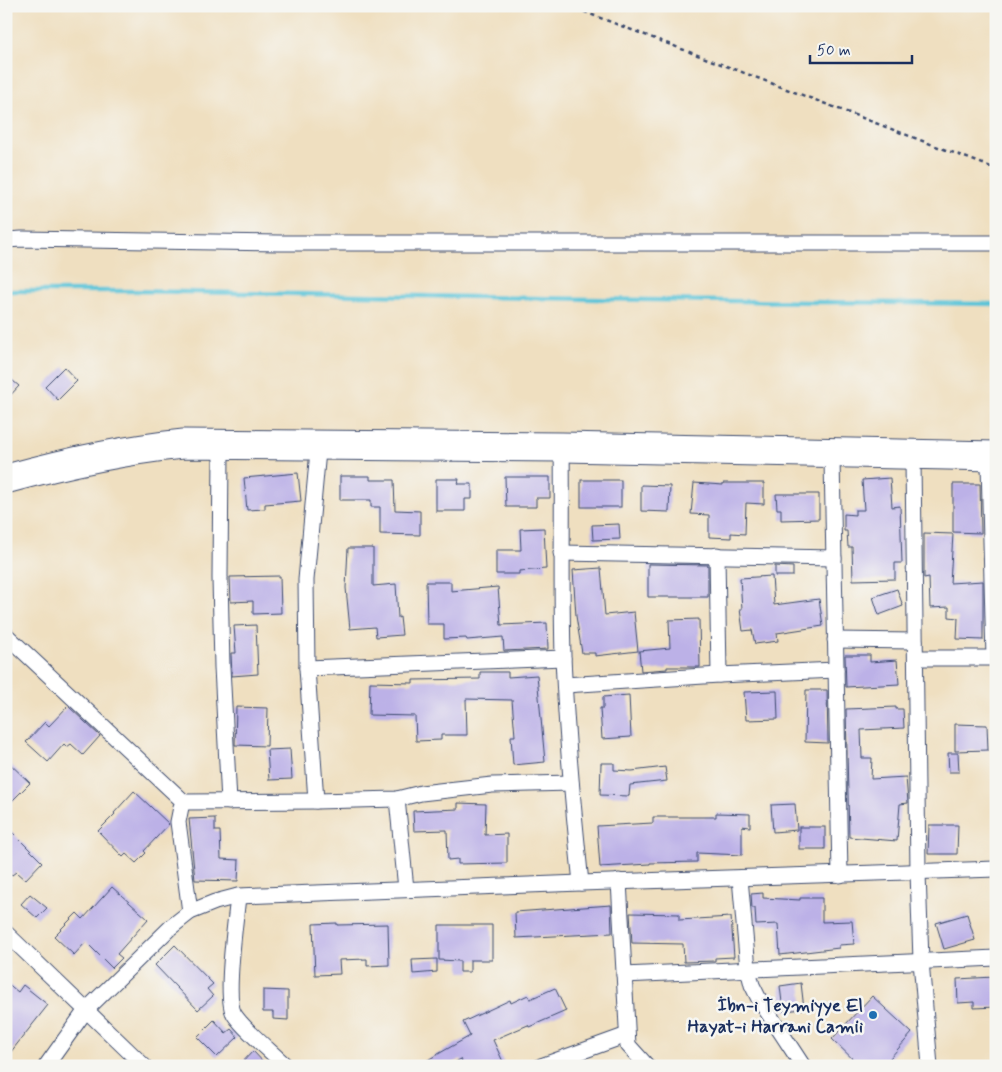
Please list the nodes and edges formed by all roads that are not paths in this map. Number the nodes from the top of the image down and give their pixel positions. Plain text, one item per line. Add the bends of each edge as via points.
1 (6, 240) edge
2 (996, 243) edge
3 (562, 447) junction
4 (996, 449) edge
5 (221, 450) junction
6 (318, 451) junction
7 (832, 460) junction
8 (913, 461) junction
9 (992, 463) edge
10 (6, 472) edge
11 (6, 486) edge
12 (561, 553) junction
13 (717, 556) junction
14 (834, 558) junction
15 (6, 635) edge
16 (835, 640) junction
17 (915, 641) junction
18 (563, 658) junction
19 (916, 658) junction
20 (995, 658) edge
21 (307, 668) junction
22 (836, 670) junction
23 (719, 675) junction
24 (565, 685) junction
25 (571, 783) junction
26 (397, 799) junction
27 (316, 801) junction
28 (184, 802) junction
29 (229, 802) junction
30 (996, 869) edge
31 (918, 872) junction
32 (840, 875) junction
33 (740, 878) junction
34 (619, 881) junction
35 (580, 883) junction
36 (406, 889) junction
37 (238, 896) junction
38 (190, 912) junction
39 (6, 933) edge
40 (996, 958) edge
41 (921, 961) junction
42 (748, 969) junction
43 (624, 974) junction
44 (86, 1010) junction
45 (627, 1035) junction
46 (46, 1066) edge
47 (144, 1066) edge
48 (286, 1066) edge
49 (541, 1066) edge
50 (647, 1066) edge
51 (803, 1066) edge
52 (930, 1066) edge

1 - 2 street
3 - 4 street
3 - 6 street
3 - 7 street
3 - 10 street via 182,437 144,441
3 - 12 street
5 - 6 street
5 - 11 street via 145,454
5 - 29 street via 220,618
6 - 21 street via 306,580
7 - 8 street
7 - 14 street
8 - 9 street
8 - 17 street
9 - 20 street
12 - 13 street
12 - 18 street
13 - 14 street
13 - 23 street
14 - 16 street
15 - 28 street
16 - 17 street
16 - 22 street
17 - 19 street
18 - 21 street
18 - 24 street
19 - 20 street
19 - 31 street
21 - 27 street
22 - 23 street
22 - 32 street
23 - 24 street
24 - 25 street
25 - 26 street via 476,787
25 - 35 street
26 - 27 street
26 - 36 street
27 - 29 street
28 - 29 street
28 - 38 street via 178,822
30 - 31 street
31 - 32 street
31 - 41 street
32 - 33 street
33 - 34 street
33 - 42 street
34 - 35 street
34 - 43 street
35 - 36 street
36 - 37 street
37 - 38 street
37 - 48 street via 229,991 232,1008 240,1021
38 - 44 street
39 - 44 street
40 - 41 street
41 - 42 street
41 - 52 street
42 - 43 street
42 - 51 street via 759,999
43 - 45 street
44 - 46 street
44 - 47 street
45 - 49 street
45 - 50 street via 628,1045

